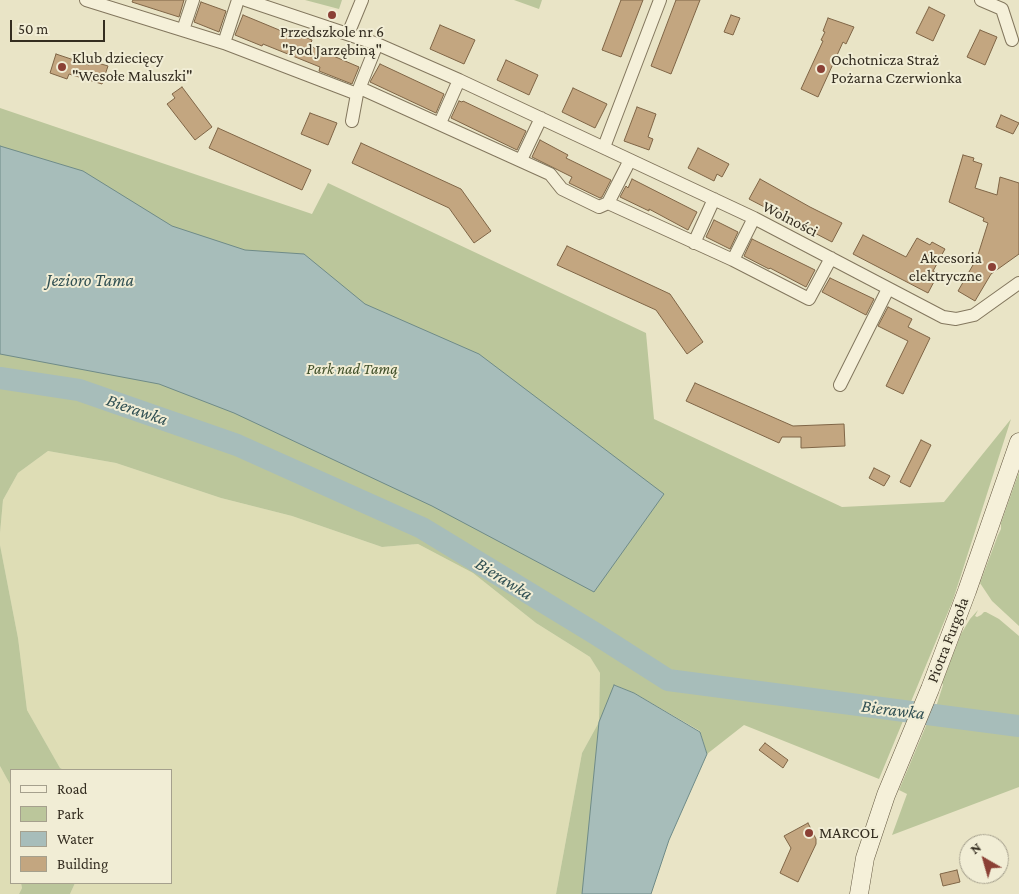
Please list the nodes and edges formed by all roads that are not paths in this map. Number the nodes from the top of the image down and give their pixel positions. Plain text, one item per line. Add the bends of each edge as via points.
1 (193, 0) edge
2 (238, 0) edge
3 (246, 0) edge
4 (362, 0) edge
5 (660, 0) edge
6 (981, 0) edge
7 (92, 1) edge
8 (183, 30) junction
9 (348, 34) junction
10 (1012, 40) dead end
11 (224, 44) junction
12 (377, 44) junction
13 (459, 80) junction
14 (358, 91) junction
15 (541, 118) junction
16 (352, 121) dead end
17 (440, 123) junction
18 (604, 148) junction
19 (521, 160) junction
20 (630, 160) junction
21 (714, 199) junction
22 (608, 203) junction
23 (754, 218) junction
24 (694, 243) junction
25 (831, 258) junction
26 (734, 260) junction
27 (1019, 283) edge
28 (888, 289) junction
29 (840, 384) dead end
30 (1019, 442) edge
31 (859, 894) edge

1 - 8 street
2 - 11 street
3 - 9 street, Wolności
4 - 9 street
5 - 18 street
6 - 10 street via 1002,8
7 - 8 street
8 - 11 street
9 - 12 street, Wolności
11 - 14 street
12 - 13 street, Wolności
12 - 14 street
13 - 15 street, Wolności
13 - 17 street
14 - 16 street
14 - 17 street
15 - 18 street, Wolności
15 - 19 street
17 - 19 street
18 - 20 street, Wolności
19 - 22 street via 550,174 562,189 599,207
20 - 21 street, Wolności
20 - 22 street
21 - 23 street, Wolności
21 - 24 street
22 - 24 street
23 - 25 street, Wolności
23 - 26 street
24 - 26 street
25 - 26 street via 809,300
25 - 28 street, Wolności
27 - 28 street, Wolności via 974,315 956,320 933,313
28 - 29 street
30 - 31 main road, Piotra Furgoła via 967,591 886,795 865,858

